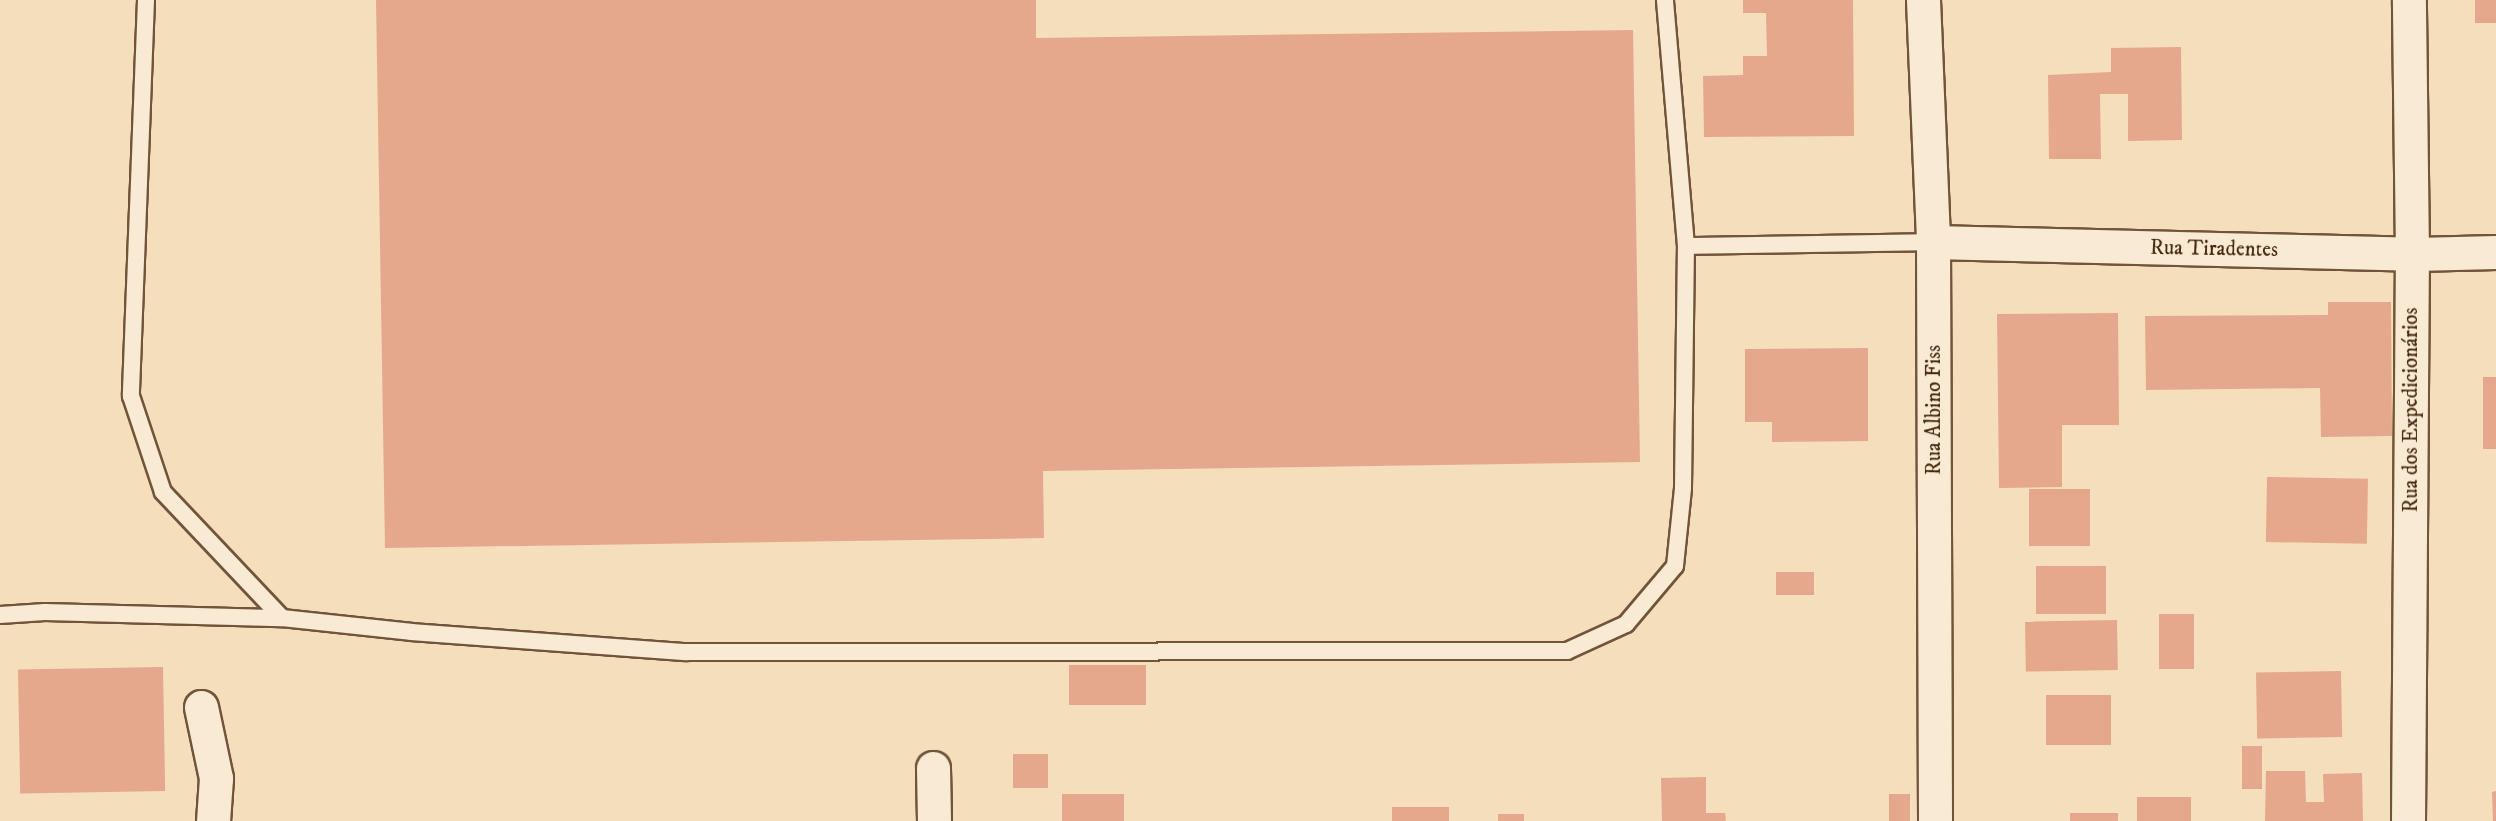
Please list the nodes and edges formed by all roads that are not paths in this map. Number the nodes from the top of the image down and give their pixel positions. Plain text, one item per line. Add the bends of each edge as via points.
1 (146, 0) edge
2 (1665, 0) edge
3 (1923, 0) edge
4 (2409, 0) edge
5 (1933, 242) junction
6 (1686, 246) junction
7 (2496, 252) edge
8 (2412, 254) junction
9 (0, 615) edge
10 (282, 618) junction
11 (201, 707) dead end
12 (933, 768) dead end
13 (213, 821) edge
14 (934, 821) edge
15 (1935, 821) edge
16 (2408, 821) edge

1 - 10 lane via 131,396 163,492
2 - 6 lane
3 - 5 street, Rua Albino Fiss
4 - 8 street, Rua dos Expedicionários
5 - 6 lane
5 - 8 street, Rua Tiradentes
5 - 15 street, Rua Albino Fiss
6 - 10 lane via 1683,488 1675,566 1626,624 1567,651 685,652 412,632
7 - 8 street, Rua Tiradentes
8 - 16 street, Rua dos Expedicionários
9 - 10 lane via 45,612
11 - 13 street via 216,778
12 - 14 street

